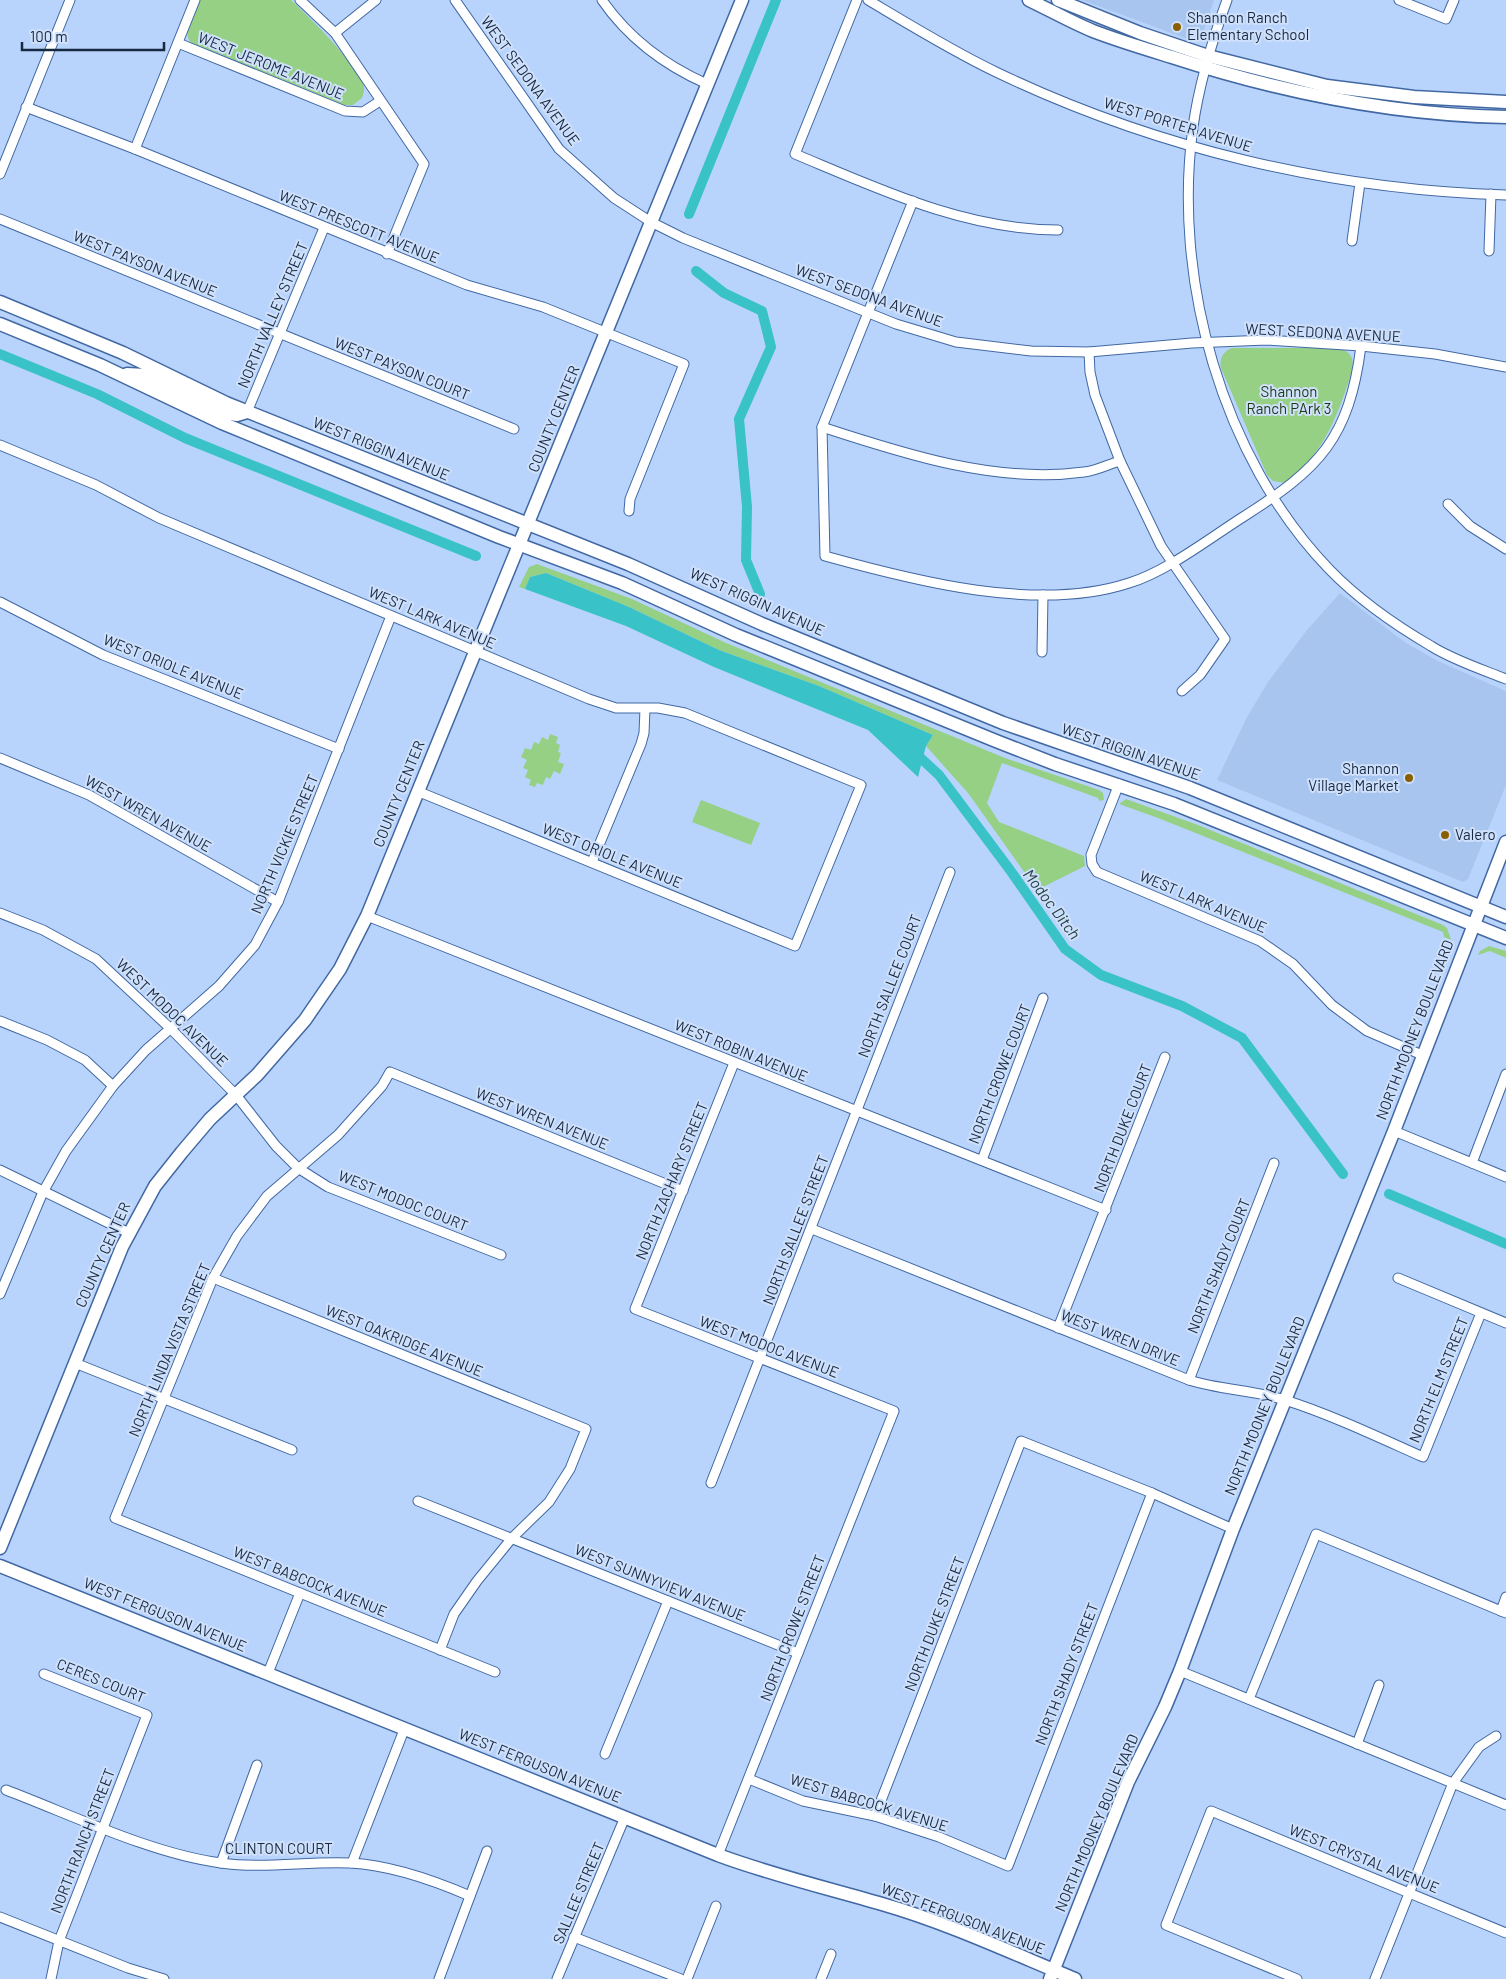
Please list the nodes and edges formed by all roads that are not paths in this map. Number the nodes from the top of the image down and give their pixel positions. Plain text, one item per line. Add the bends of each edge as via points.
1 (70, 0) edge
2 (196, 0) edge
3 (300, 0) edge
4 (376, 0) edge
5 (455, 0) edge
6 (602, 0) edge
7 (742, 0) edge
8 (857, 0) edge
9 (868, 0) edge
10 (1029, 0) edge
11 (1058, 0) edge
12 (1227, 0) edge
13 (1399, 0) edge
14 (1454, 0) edge
15 (335, 34) junction
16 (178, 42) junction
17 (1207, 62) junction
18 (707, 84) junction
19 (380, 100) junction
20 (1506, 102) edge
21 (26, 107) junction
22 (1506, 116) edge
23 (1192, 146) junction
24 (135, 149) junction
25 (0, 174) edge
26 (1360, 183) junction
27 (1491, 194) junction
28 (1506, 195) edge
29 (913, 201) junction
30 (0, 219) edge
31 (651, 222) junction
32 (324, 228) junction
33 (1058, 230) dead end
34 (1352, 240) dead end
35 (1489, 251) dead end
36 (388, 254) junction
37 (0, 302) edge
38 (869, 312) junction
39 (0, 324) edge
40 (606, 333) junction
41 (279, 334) junction
42 (1207, 342) junction
43 (1361, 346) junction
44 (1089, 352) junction
45 (1506, 367) edge
46 (118, 374) junction
47 (247, 412) junction
48 (822, 428) junction
49 (514, 429) dead end
50 (0, 445) edge
51 (1120, 460) junction
52 (1274, 497) junction
53 (1448, 504) dead end
54 (630, 512) dead end
55 (528, 525) junction
56 (520, 544) junction
57 (1506, 549) edge
58 (1171, 562) junction
59 (1044, 594) junction
60 (0, 602) edge
61 (391, 616) junction
62 (476, 651) junction
63 (1042, 652) dead end
64 (1506, 679) edge
65 (1182, 691) dead end
66 (646, 709) junction
67 (339, 749) junction
68 (0, 758) edge
69 (1119, 784) junction
70 (417, 791) junction
71 (1506, 842) edge
72 (592, 862) junction
73 (950, 872) dead end
74 (278, 902) junction
75 (1480, 907) junction
76 (0, 913) edge
77 (367, 916) junction
78 (1506, 918) edge
79 (1473, 925) junction
80 (1506, 938) edge
81 (796, 946) joint
82 (1043, 998) dead end
83 (0, 1021) edge
84 (172, 1029) junction
85 (1422, 1055) junction
86 (1165, 1057) dead end
87 (734, 1063) junction
88 (390, 1072) joint
89 (1506, 1074) edge
90 (113, 1086) junction
91 (236, 1095) junction
92 (856, 1112) junction
93 (1394, 1130) junction
94 (982, 1160) junction
95 (1274, 1163) dead end
96 (1472, 1163) junction
97 (298, 1168) junction
98 (0, 1170) edge
99 (1506, 1177) edge
100 (683, 1191) junction
101 (43, 1192) junction
102 (1106, 1210) junction
103 (812, 1229) junction
104 (129, 1233) junction
105 (501, 1255) dead end
106 (213, 1278) junction
107 (1398, 1278) dead end
108 (0, 1294) edge
109 (635, 1309) joint
110 (1481, 1313) junction
111 (1506, 1323) edge
112 (1058, 1328) junction
113 (760, 1359) junction
114 (75, 1363) junction
115 (1189, 1380) junction
116 (164, 1398) junction
117 (1286, 1400) junction
118 (894, 1411) joint
119 (292, 1450) dead end
120 (1423, 1456) joint
121 (711, 1482) dead end
122 (1152, 1493) junction
123 (418, 1501) dead end
124 (115, 1518) joint
125 (1233, 1528) junction
126 (512, 1538) junction
127 (0, 1548) edge
128 (0, 1566) edge
129 (300, 1593) junction
130 (1506, 1597) edge
131 (668, 1601) junction
132 (1503, 1612) edge
133 (440, 1650) junction
134 (798, 1653) junction
135 (1180, 1671) junction
136 (495, 1672) dead end
137 (268, 1673) junction
138 (44, 1674) dead end
139 (1379, 1685) dead end
140 (1250, 1699) junction
141 (147, 1715) joint
142 (404, 1730) junction
143 (1496, 1736) dead end
144 (1356, 1744) junction
145 (605, 1754) dead end
146 (257, 1765) dead end
147 (750, 1779) junction
148 (1452, 1783) junction
149 (6, 1790) dead end
150 (1506, 1805) edge
151 (875, 1816) junction
152 (625, 1817) junction
153 (103, 1827) junction
154 (487, 1851) dead end
155 (718, 1855) junction
156 (221, 1863) junction
157 (352, 1863) junction
158 (1008, 1866) joint
159 (1411, 1893) junction
160 (470, 1896) junction
161 (716, 1906) dead end
162 (0, 1917) edge
163 (1506, 1933) edge
164 (574, 1938) junction
165 (59, 1941) junction
166 (831, 1954) dead end
167 (1052, 1975) edge
168 (51, 1979) edge
169 (164, 1979) edge
170 (439, 1979) edge
171 (558, 1979) edge
172 (681, 1979) edge
173 (687, 1979) edge
174 (821, 1979) edge
175 (1075, 1979) edge
176 (1297, 1979) edge
177 (1375, 1979) edge

1 - 21 street
2 - 16 street
3 - 15 street
4 - 15 street
5 - 31 street, WEST SEDONA AVENUE via 559,149 598,186
6 - 18 street via 627,31 654,55
7 - 18 street, COUNTY CENTER
8 - 29 street via 795,154
9 - 23 street, WEST PORTER AVENUE via 961,54 1024,84 1093,113
10 - 17 street via 1094,31
11 - 17 street
12 - 17 street
13 - 14 street via 1446,18
15 - 19 street
16 - 19 street, WEST JEROME AVENUE via 345,111 363,112
16 - 24 street
17 - 20 street via 1327,86 1414,97
17 - 22 street via 1290,90 1385,107 1469,116
17 - 23 street
18 - 31 street, COUNTY CENTER
19 - 36 street via 424,164
21 - 24 street, WEST PRESCOTT AVENUE
21 - 25 street
23 - 26 street, WEST PORTER AVENUE via 1248,162
23 - 42 street via 1189,193 1192,259
24 - 32 street, WEST PRESCOTT AVENUE
26 - 27 street, WEST PORTER AVENUE
26 - 34 street
27 - 28 street, WEST PORTER AVENUE
27 - 35 street
29 - 33 street via 979,222
29 - 38 street
30 - 41 street, WEST PAYSON AVENUE
31 - 38 street, WEST SEDONA AVENUE via 734,260
31 - 40 street, COUNTY CENTER
32 - 36 street, WEST PRESCOTT AVENUE
32 - 41 street, NORTH VALLEY STREET
36 - 40 street, WEST PRESCOTT AVENUE via 467,285 543,307
37 - 47 street, WEST RIGGIN AVENUE via 113,349
38 - 44 street, WEST SEDONA AVENUE via 896,324 956,342 1031,351
38 - 48 street
39 - 46 street
40 - 54 street, WEST PRESCOTT AVENUE via 684,364 630,499
40 - 55 street, COUNTY CENTER
41 - 47 street, NORTH VALLEY STREET
41 - 49 street, WEST PAYSON COURT
42 - 43 street, WEST SEDONA AVENUE via 1267,340
42 - 44 street, WEST SEDONA AVENUE
42 - 52 street via 1245,448
43 - 45 street, WEST SEDONA AVENUE via 1435,354
43 - 52 street via 1351,401 1333,440 1306,473
44 - 51 street via 1095,396
46 - 47 street via 145,375 194,401 229,414
46 - 56 street via 222,423
47 - 55 street, WEST RIGGIN AVENUE
48 - 51 street via 910,455 988,470 1049,475 1086,472
48 - 59 street via 825,556 935,583
50 - 61 street, WEST LARK AVENUE via 96,484 159,518
51 - 58 street
52 - 58 street
52 - 64 street via 1330,569 1374,608 1432,647
53 - 57 street via 1470,526
55 - 56 street, COUNTY CENTER
55 - 75 street, WEST RIGGIN AVENUE via 634,566 762,624 1013,727 1190,788
56 - 62 street, COUNTY CENTER
56 - 69 street via 622,582 736,635 996,742
58 - 59 street via 1131,583 1108,589
58 - 65 street via 1225,640 1200,675
59 - 63 street
60 - 67 street, WEST ORIOLE AVENUE via 103,655
61 - 62 street, WEST LARK AVENUE
61 - 67 street, NORTH VICKIE STREET
62 - 66 street, WEST LARK AVENUE via 603,704
62 - 70 street, COUNTY CENTER
66 - 72 street via 641,744
66 - 81 street, WEST LARK AVENUE via 685,713 861,785
67 - 74 street, NORTH VICKIE STREET
68 - 74 street, WEST WREN AVENUE via 89,795
69 - 79 street
69 - 85 street, WEST LARK AVENUE via 1091,855 1097,872 1260,941 1293,964 1332,1005 1366,1031
70 - 72 street, WEST ORIOLE AVENUE
70 - 77 street, COUNTY CENTER
71 - 75 street, NORTH MOONEY BOULEVARD
72 - 81 street, WEST ORIOLE AVENUE
73 - 92 street, NORTH SALLEE COURT
74 - 84 street, NORTH VICKIE STREET via 255,945 219,986
75 - 78 street, WEST RIGGIN AVENUE
75 - 79 street, NORTH MOONEY BOULEVARD
76 - 84 street, WEST MODOC AVENUE via 43,930 96,959
77 - 87 street, WEST ROBIN AVENUE
77 - 91 street, COUNTY CENTER via 340,969 305,1020
79 - 80 street
79 - 85 street, NORTH MOONEY BOULEVARD
82 - 94 street, NORTH CROWE COURT
83 - 90 street via 85,1060
84 - 90 street, NORTH VICKIE STREET via 146,1050
84 - 91 street, WEST MODOC AVENUE
85 - 93 street, NORTH MOONEY BOULEVARD
86 - 102 street, NORTH DUKE COURT
87 - 92 street, WEST ROBIN AVENUE
87 - 100 street, NORTH ZACHARY STREET
88 - 97 street, NORTH LINDA VISTA STREET via 382,1086 338,1135
88 - 100 street, WEST WREN AVENUE
89 - 96 street
90 - 101 street, NORTH VICKIE STREET via 66,1151
91 - 97 street, WEST MODOC AVENUE via 276,1146
91 - 104 street, COUNTY CENTER via 210,1119 155,1186
92 - 94 street, WEST ROBIN AVENUE
92 - 103 street, NORTH SALLEE STREET
93 - 96 street
93 - 117 street, NORTH MOONEY BOULEVARD
94 - 102 street, WEST ROBIN AVENUE
95 - 115 street, NORTH SHADY COURT
96 - 99 street
97 - 105 street, WEST MODOC COURT via 328,1187
97 - 106 street, NORTH LINDA VISTA STREET via 267,1196 237,1236
98 - 101 street
100 - 109 street, NORTH ZACHARY STREET
101 - 104 street
101 - 108 street, NORTH VICKIE STREET
102 - 112 street
103 - 112 street, WEST WREN DRIVE
103 - 113 street, NORTH SALLEE STREET
104 - 114 street, COUNTY CENTER
106 - 116 street, NORTH LINDA VISTA STREET
106 - 126 street, WEST OAKRIDGE AVENUE via 586,1429 570,1469 549,1502
107 - 110 street
109 - 113 street, WEST MODOC AVENUE
110 - 111 street
110 - 120 street, NORTH ELM STREET
112 - 115 street, WEST WREN DRIVE
113 - 118 street, WEST MODOC AVENUE
113 - 121 street
114 - 116 street
114 - 127 street, COUNTY CENTER
115 - 117 street, WEST WREN DRIVE
116 - 119 street
116 - 124 street, NORTH LINDA VISTA STREET
117 - 120 street, WEST WREN DRIVE
117 - 125 street, NORTH MOONEY BOULEVARD
118 - 134 street, NORTH CROWE STREET
122 - 125 street
122 - 151 street, NORTH DUKE STREET via 1021,1441
122 - 158 street, NORTH SHADY STREET
123 - 126 street, WEST SUNNYVIEW AVENUE
124 - 129 street, WEST BABCOCK AVENUE
125 - 135 street, NORTH MOONEY BOULEVARD
126 - 131 street, WEST SUNNYVIEW AVENUE
126 - 133 street via 454,1614
128 - 137 street, WEST FERGUSON AVENUE
129 - 133 street, WEST BABCOCK AVENUE
129 - 137 street
130 - 132 street
131 - 134 street, WEST SUNNYVIEW AVENUE
131 - 145 street
132 - 140 street via 1316,1534
133 - 136 street, WEST BABCOCK AVENUE
134 - 147 street, NORTH CROWE STREET
135 - 140 street
135 - 167 street, NORTH MOONEY BOULEVARD via 1128,1782
137 - 142 street, WEST FERGUSON AVENUE
138 - 141 street, CERES COURT
139 - 144 street
140 - 144 street
141 - 153 street, NORTH RANCH STREET
142 - 152 street, WEST FERGUSON AVENUE
142 - 157 street
143 - 148 street via 1479,1747
144 - 148 street
146 - 156 street
147 - 151 street, WEST BABCOCK AVENUE via 803,1800
147 - 155 street, NORTH CROWE STREET
148 - 150 street
148 - 159 street
149 - 153 street, CLINTON COURT
151 - 158 street, WEST BABCOCK AVENUE via 940,1837
152 - 155 street, WEST FERGUSON AVENUE
152 - 164 street, SALLEE STREET
153 - 156 street, CLINTON COURT via 152,1846
153 - 165 street, NORTH RANCH STREET
154 - 160 street
155 - 167 street, WEST FERGUSON AVENUE via 760,1871 901,1910
156 - 157 street, CLINTON COURT
157 - 160 street, CLINTON COURT via 408,1874
159 - 163 street, WEST CRYSTAL AVENUE
159 - 176 street, WEST CRYSTAL AVENUE via 1211,1811 1166,1925
159 - 177 street
160 - 170 street
161 - 173 street
162 - 165 street
164 - 171 street, SALLEE STREET
164 - 172 street
165 - 168 street, NORTH RANCH STREET
165 - 169 street
166 - 174 street
167 - 175 street, WEST FERGUSON AVENUE

